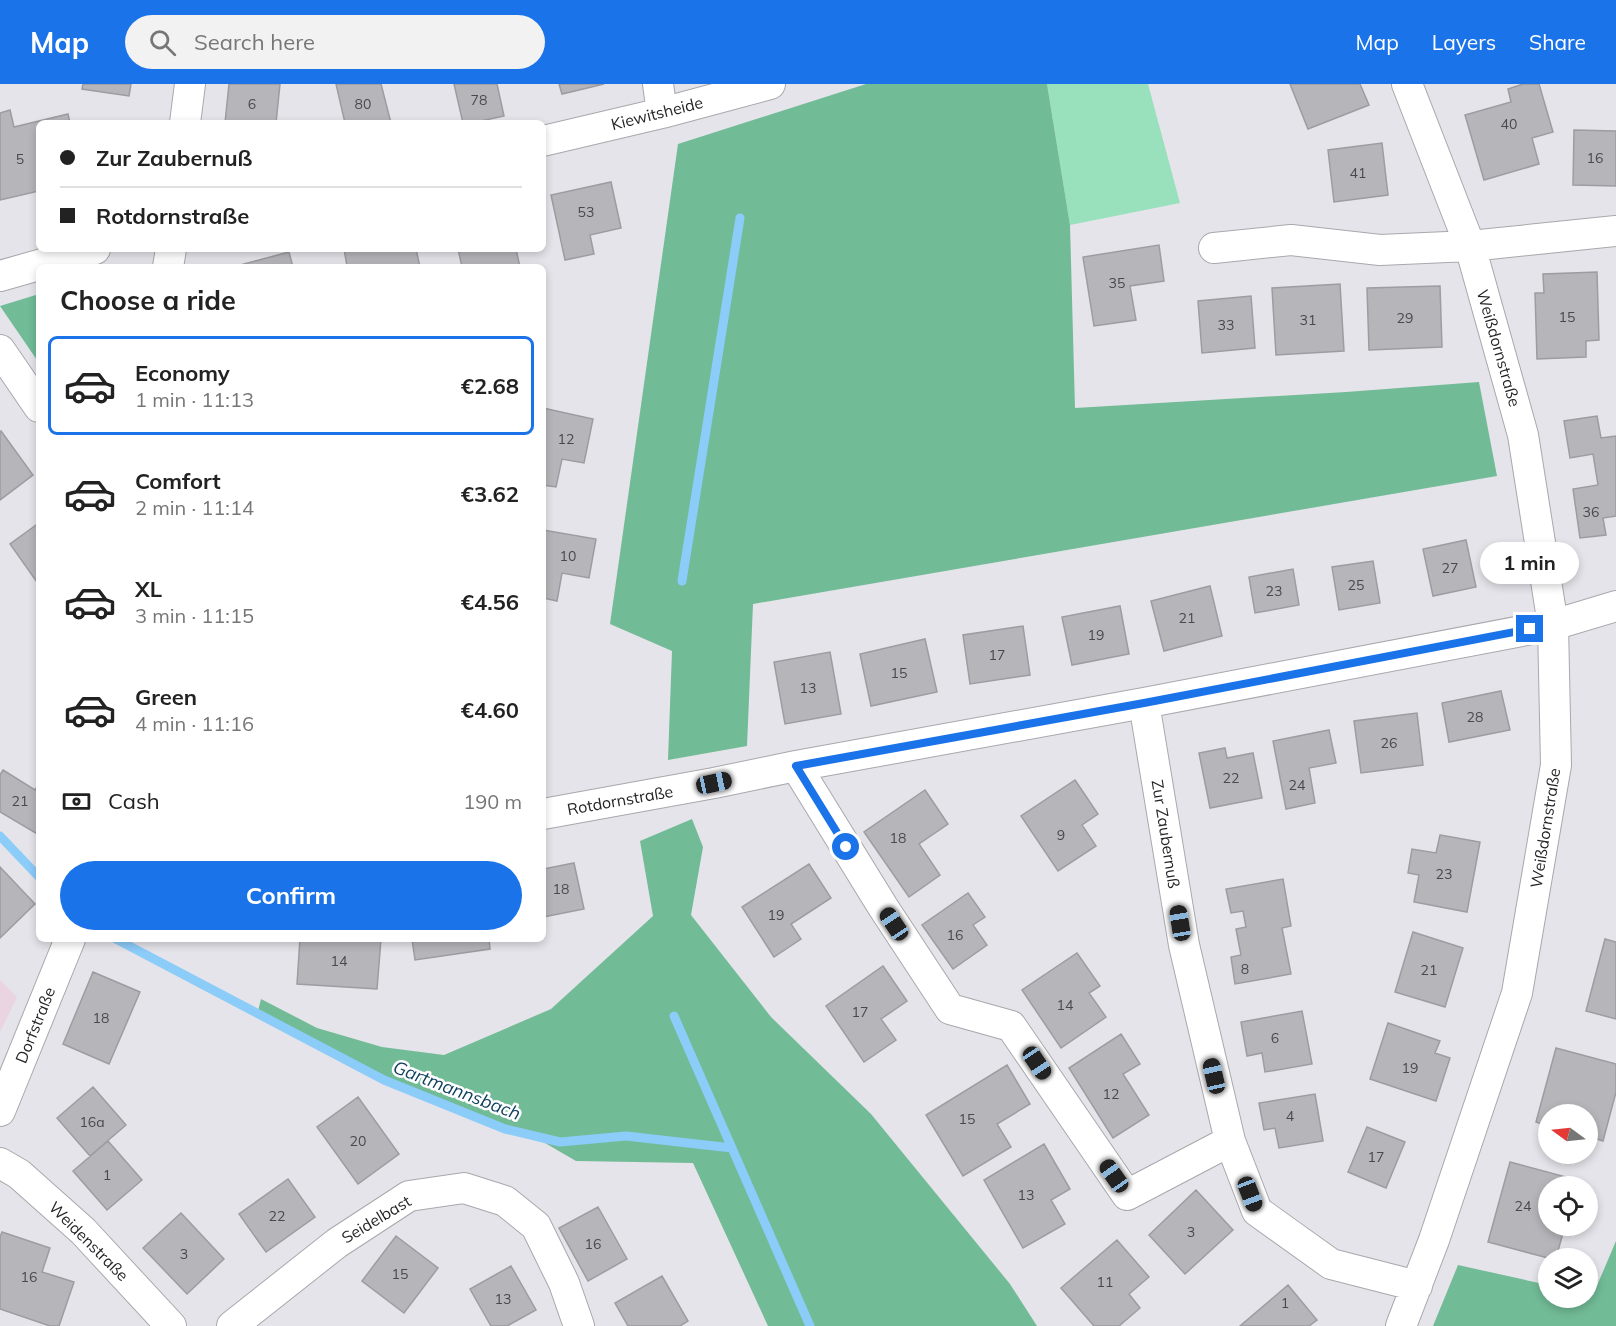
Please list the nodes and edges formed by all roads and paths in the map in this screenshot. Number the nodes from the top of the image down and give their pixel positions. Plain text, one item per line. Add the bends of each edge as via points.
1 (190, 84) edge
2 (658, 84) edge
3 (770, 84) edge
4 (1407, 84) edge
5 (662, 113) junction
6 (185, 120) edge
7 (546, 140) edge
8 (1616, 231) edge
9 (1470, 246) junction
10 (1214, 248) dead end
11 (84, 252) edge
12 (42, 264) edge
13 (36, 266) edge
14 (0, 276) edge
15 (0, 350) edge
16 (36, 403) edge
17 (1616, 606) edge
18 (1553, 625) junction
19 (1144, 703) junction
20 (796, 766) junction
21 (546, 813) edge
22 (69, 942) edge
23 (0, 1111) edge
24 (1230, 1141) junction
25 (0, 1163) edge
26 (1417, 1287) junction
27 (171, 1326) edge
28 (232, 1326) edge
29 (579, 1326) edge
30 (1401, 1326) edge

1 - 6 street
2 - 5 street
3 - 5 street, Kiewitsheide
4 - 9 street, Weißdornstraße
5 - 7 street, Kiewitsheide
8 - 9 street
9 - 10 street via 1380,250 1291,240
9 - 18 street, Weißdornstraße via 1523,435
11 - 12 street
13 - 14 street
15 - 16 street
17 - 18 street, Rotdornstraße
18 - 19 street, Rotdornstraße
18 - 26 street, Weißdornstraße via 1556,765 1517,993
19 - 20 street, Rotdornstraße
19 - 24 street, Zur Zaubernuß via 1184,945
20 - 21 street, Rotdornstraße
20 - 24 street via 950,1009 1011,1026 1127,1195
22 - 23 street, Dorfstraße
24 - 26 street, Zur Zaubernuß via 1257,1211 1331,1264
25 - 27 street, Weidenstraße via 19,1174 83,1231
26 - 30 street, Weißdornstraße
28 - 29 street, Seidelbast via 337,1243 409,1196 464,1188 506,1201 536,1226 564,1283

